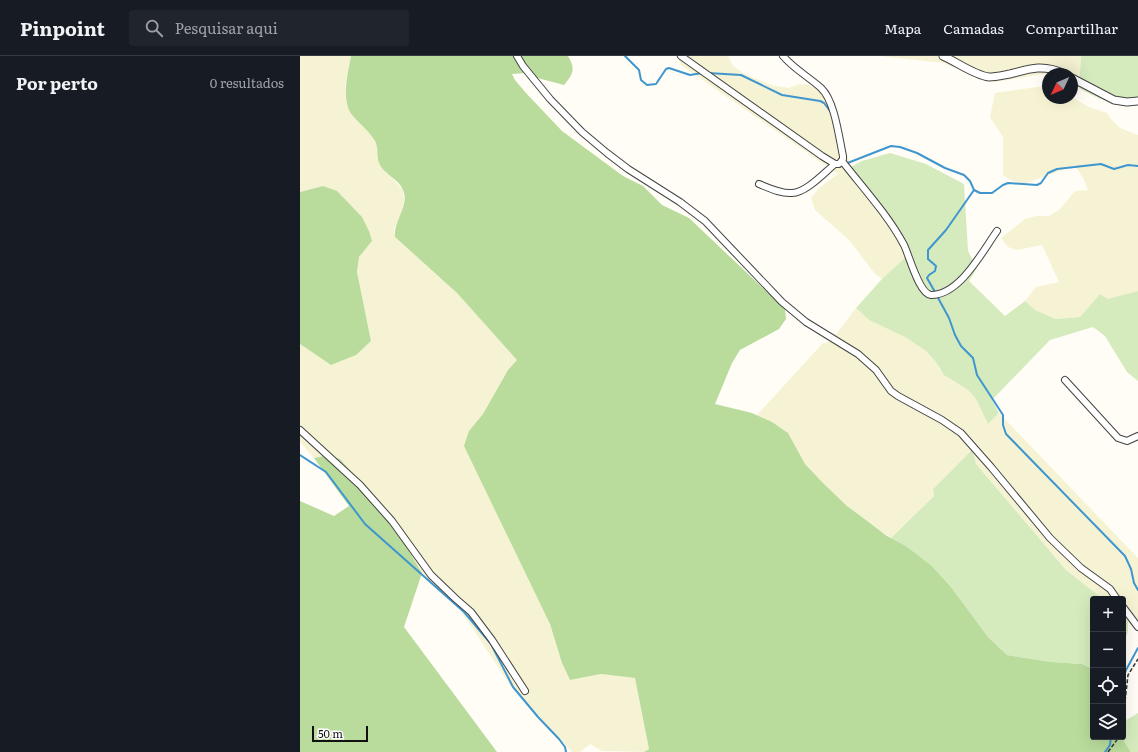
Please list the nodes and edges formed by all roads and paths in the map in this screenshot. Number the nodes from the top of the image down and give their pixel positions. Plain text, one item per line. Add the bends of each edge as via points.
1 (517, 56) edge
2 (681, 56) edge
3 (783, 56) edge
4 (943, 56) edge
5 (1048, 68) edge
6 (1078, 81) edge
7 (1138, 102) edge
8 (842, 161) junction
9 (835, 164) junction
10 (759, 184) dead end
11 (997, 231) dead end
12 (1065, 380) dead end
13 (300, 430) edge
14 (1138, 436) edge
15 (1115, 596) edge
16 (1126, 611) edge
17 (1138, 627) edge
18 (1138, 659) edge
19 (525, 691) dead end
20 (1125, 704) edge
21 (1117, 740) edge
22 (1108, 752) edge

1 - 15 street via 550,99 582,132 628,169 705,221 782,302 806,322 858,354 898,396 942,420 961,434 1050,538
2 - 9 street
3 - 8 street via 822,89 828,98 836,121
4 - 5 street via 990,77 1032,67
6 - 7 street via 1114,100
8 - 9 street
8 - 11 street via 895,230 920,287 927,294 951,289 970,269
9 - 10 street via 800,192 792,194
12 - 14 street via 1118,438 1127,441
13 - 19 street via 360,485 392,521 431,575 471,612
16 - 17 street
18 - 20 path via 1128,675
21 - 22 path

